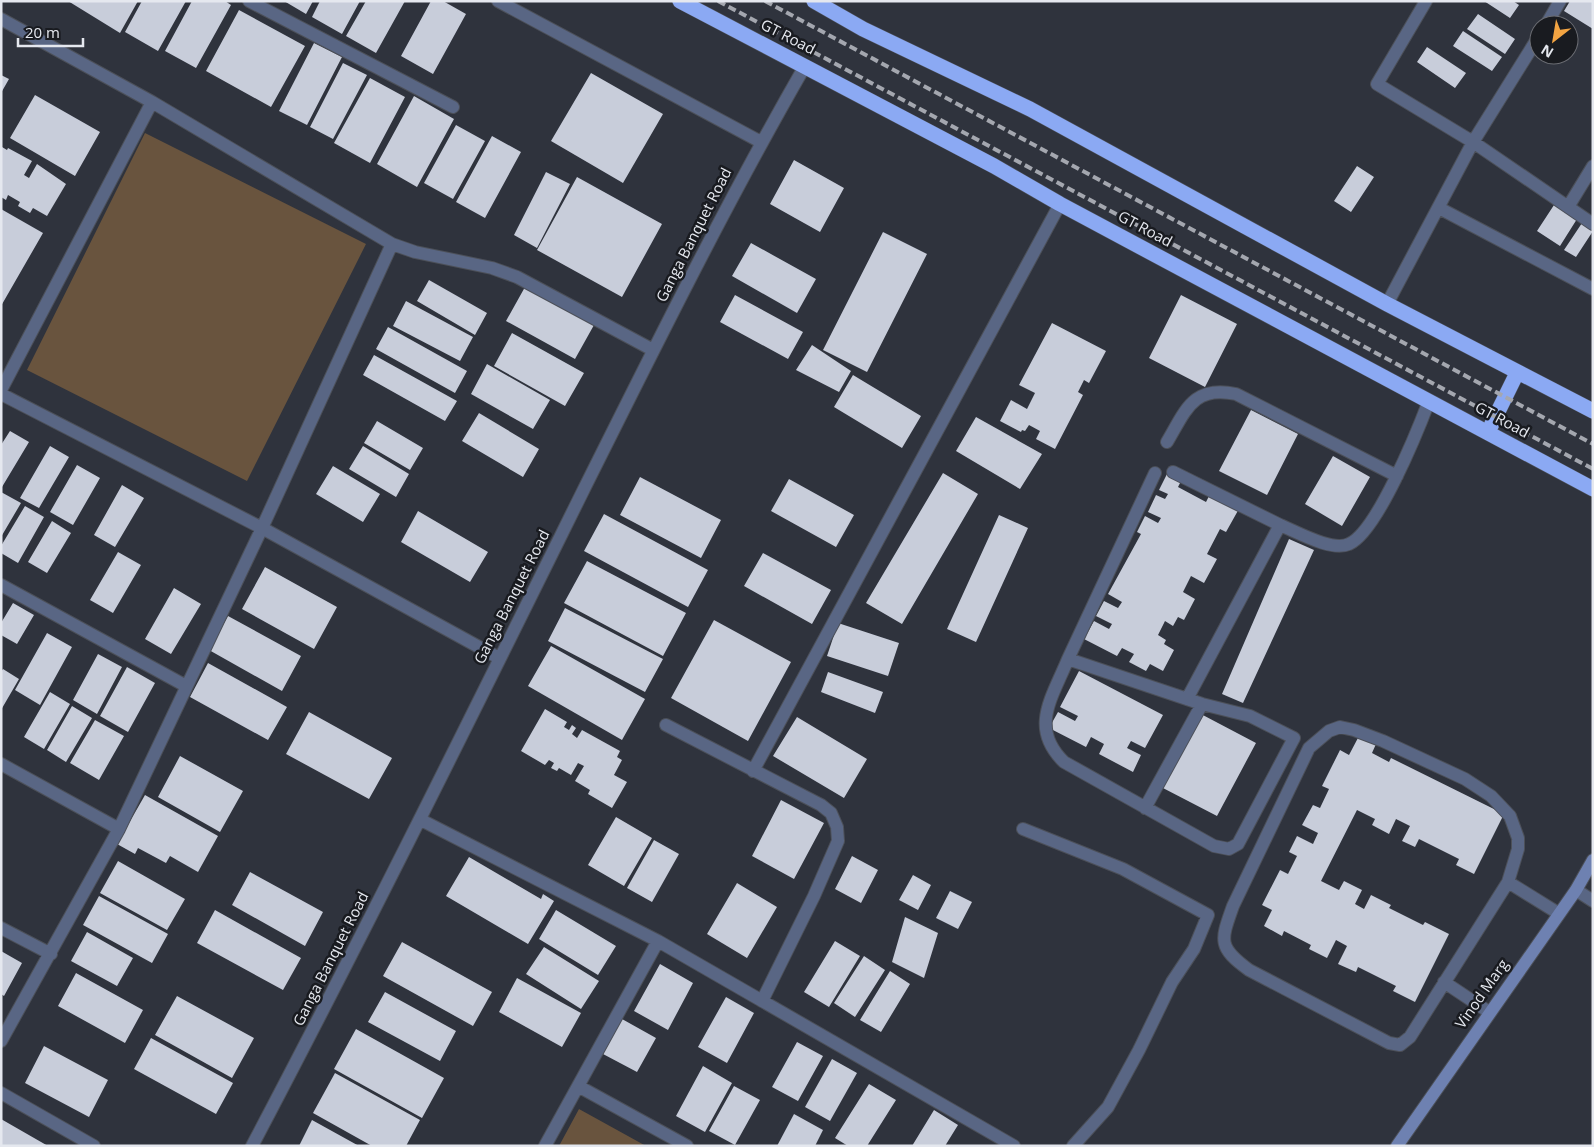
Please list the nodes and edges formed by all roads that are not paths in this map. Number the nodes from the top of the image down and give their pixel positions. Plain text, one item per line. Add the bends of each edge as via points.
1 (249, 1) edge
2 (498, 1) edge
3 (680, 1) edge
4 (814, 1) edge
5 (1426, 1) edge
6 (1560, 1) edge
7 (1552, 15) edge
8 (1, 19) edge
9 (1529, 52) edge
10 (805, 66) junction
11 (152, 102) junction
12 (454, 107) dead end
13 (761, 142) junction
14 (1473, 142) junction
15 (1593, 166) edge
16 (1060, 204) junction
17 (1568, 207) junction
18 (1439, 208) junction
19 (1593, 224) edge
20 (392, 244) junction
21 (1593, 289) edge
22 (1387, 304) junction
23 (653, 350) junction
24 (1517, 372) junction
25 (1, 390) edge
26 (1, 394) edge
27 (1429, 401) junction
28 (1593, 411) edge
29 (1488, 432) junction
30 (1168, 442) dead end
31 (1173, 472) dead end
32 (1155, 473) dead end
33 (1397, 476) junction
34 (1593, 489) edge
35 (1280, 525) junction
36 (262, 528) junction
37 (1, 585) edge
38 (499, 658) junction
39 (1068, 659) junction
40 (186, 686) junction
41 (1187, 698) junction
42 (1202, 704) junction
43 (666, 725) dead end
44 (1, 764) edge
45 (753, 771) junction
46 (1145, 808) junction
47 (421, 820) junction
48 (119, 829) junction
49 (1023, 829) dead end
50 (1593, 860) edge
51 (1508, 882) junction
52 (1576, 890) junction
53 (1593, 901) edge
54 (1558, 913) junction
55 (1, 928) edge
56 (658, 941) junction
57 (51, 954) junction
58 (1444, 982) junction
59 (762, 1001) junction
60 (1489, 1012) junction
61 (1, 1041) edge
62 (578, 1086) junction
63 (1, 1093) edge
64 (94, 1146) edge
65 (252, 1146) edge
66 (545, 1146) edge
67 (687, 1146) edge
68 (1014, 1146) edge
69 (1073, 1146) edge
70 (1397, 1146) edge

1 - 12 street
2 - 13 street
3 - 10 highway, GT Road
4 - 22 highway via 863,29 1030,109
5 - 14 street via 1377,84
6 - 7 street
8 - 11 street
9 - 14 street
10 - 13 street, Ganga Banquet Road
10 - 16 highway, GT Road
11 - 20 street
11 - 25 street
13 - 23 street, Ganga Banquet Road
14 - 17 street
14 - 18 street
15 - 17 street
16 - 27 highway, GT Road
16 - 45 street
17 - 19 street
18 - 21 street
18 - 22 street
20 - 23 street via 517,277
20 - 36 street
22 - 24 highway
23 - 38 street, Ganga Banquet Road
24 - 28 highway
24 - 29 highway
26 - 36 street
27 - 29 highway, GT Road
27 - 33 street
29 - 34 highway, GT Road
30 - 33 street via 1187,408 1204,394 1218,390 1236,394
31 - 35 street
32 - 39 street
33 - 35 street via 1373,518 1349,545 1333,546
35 - 41 street
36 - 38 street
36 - 40 street
37 - 40 street
38 - 47 street, Ganga Banquet Road
39 - 41 street
39 - 46 street via 1044,728 1052,751 1064,762
40 - 48 street
41 - 42 street
42 - 46 street
42 - 46 street via 1250,716 1294,738 1245,832 1238,844 1229,849 1214,846
43 - 45 street
44 - 48 street
45 - 59 street via 832,813 838,834 838,841 814,896
47 - 56 street
47 - 65 street, Ganga Banquet Road
48 - 57 street
49 - 69 street via 1122,869 1208,915 1194,949 1172,982 1108,1107
50 - 52 street, Vinod Marg
51 - 54 street
51 - 58 street
51 - 58 street via 1518,838 1510,816 1491,796 1465,779 1354,730 1340,728 1329,731 1309,748 1233,906 1223,944 1233,959 1248,970 1389,1043 1400,1045 1410,1037
52 - 53 street
52 - 54 street, Vinod Marg
54 - 60 street, Vinod Marg
55 - 57 street
56 - 59 street
56 - 62 street
57 - 61 street
58 - 60 street
59 - 68 street
60 - 70 street, Vinod Marg
62 - 66 street
62 - 67 street
63 - 64 street

